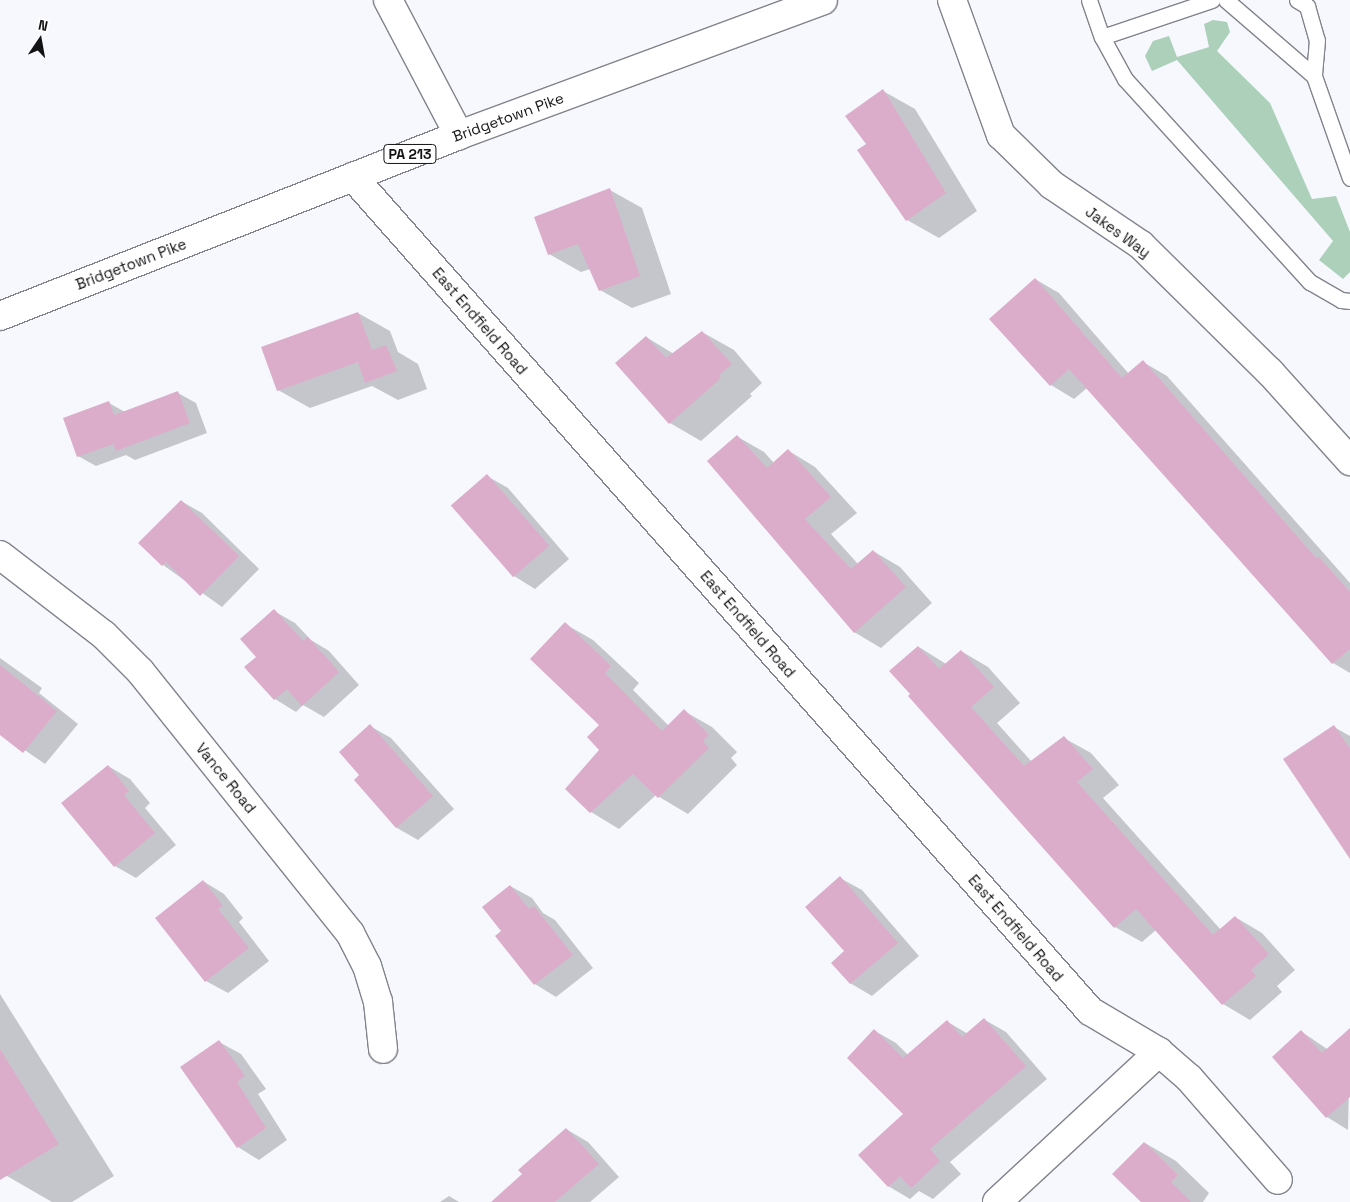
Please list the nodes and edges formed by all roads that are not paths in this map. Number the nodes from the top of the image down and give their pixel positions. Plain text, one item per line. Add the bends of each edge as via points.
1 (388, 0) edge
2 (823, 0) edge
3 (952, 0) edge
4 (1089, 0) edge
5 (1212, 0) edge
6 (1226, 0) edge
7 (1297, 0) edge
8 (1102, 37) junction
9 (1314, 76) junction
10 (458, 135) junction
11 (353, 177) junction
12 (1350, 178) edge
13 (1350, 301) edge
14 (0, 316) edge
15 (1350, 461) edge
16 (0, 555) edge
17 (383, 1048) dead end
18 (1159, 1052) junction
19 (1278, 1180) dead end
20 (997, 1202) edge

1 - 10 street
2 - 10 street, Bridgetown Pike / PA 213
3 - 15 street, Jakes Way via 1001,135 1052,185 1141,245 1270,372
4 - 8 lane
5 - 8 lane
6 - 9 lane
7 - 9 lane via 1307,6 1317,40
8 - 13 lane via 1125,79 1310,282 1341,300
9 - 12 lane
10 - 11 street, Bridgetown Pike / PA 213
11 - 14 street, Bridgetown Pike / PA 213
11 - 18 street, East Endfield Road via 1090,1011
16 - 17 street, Vance Road via 104,636 140,671 350,933 367,966 378,1002
18 - 19 street, East Endfield Road via 1189,1078
18 - 20 street

